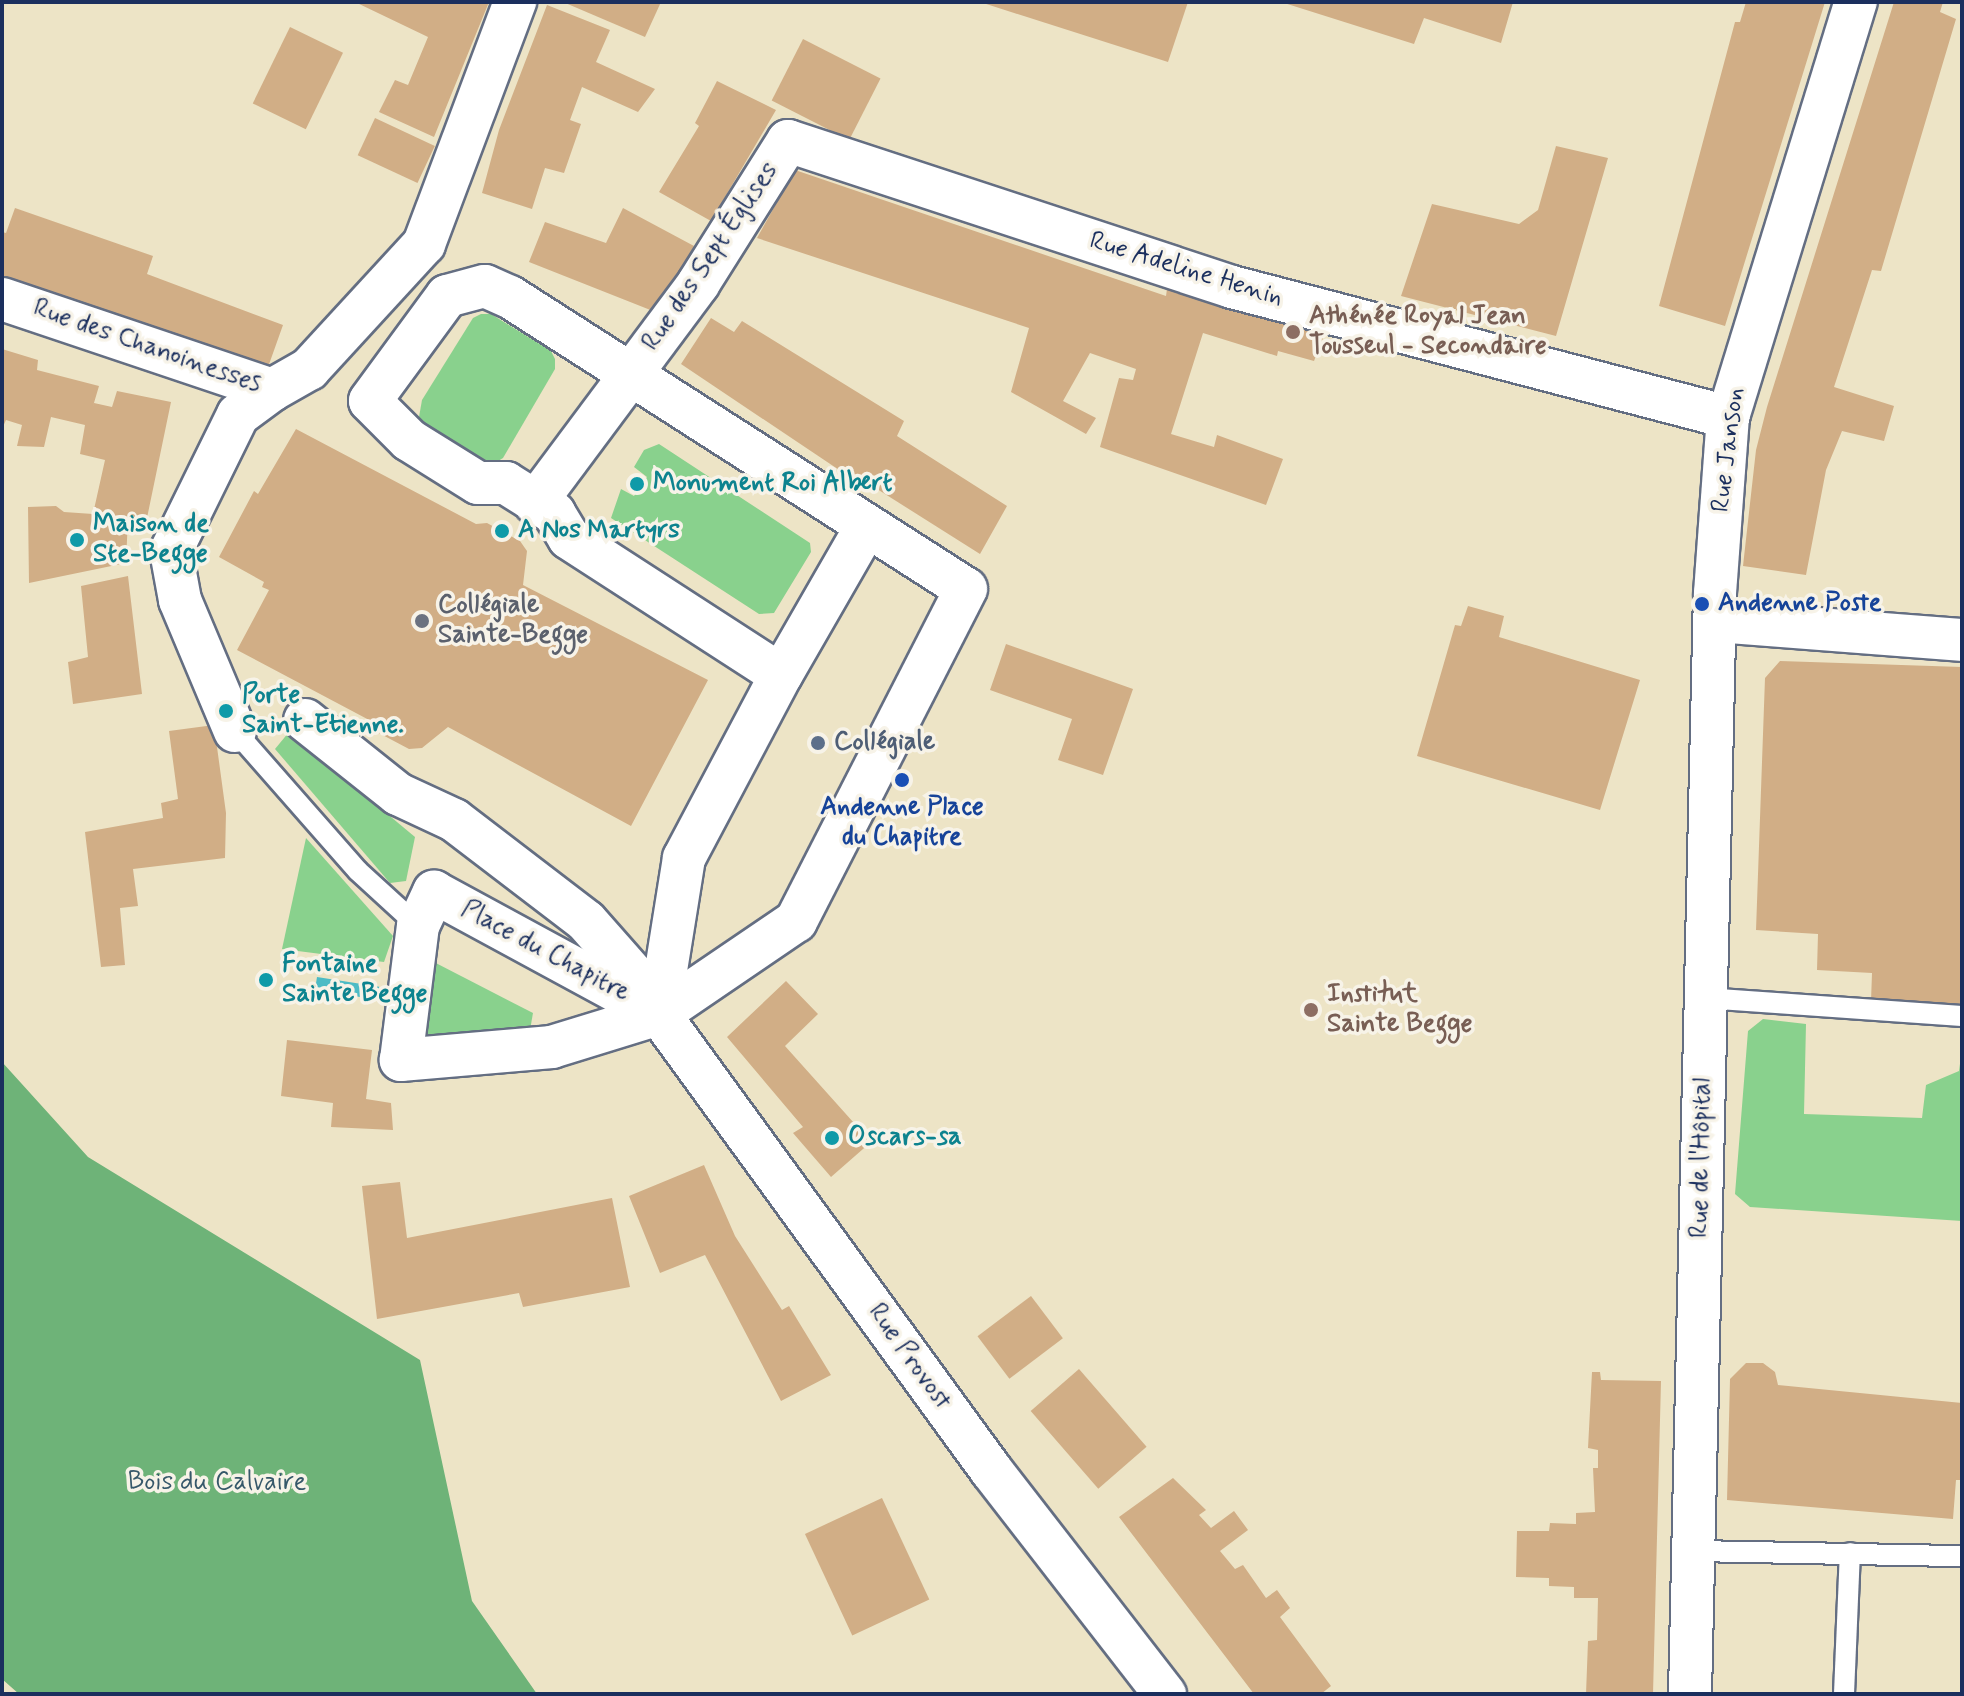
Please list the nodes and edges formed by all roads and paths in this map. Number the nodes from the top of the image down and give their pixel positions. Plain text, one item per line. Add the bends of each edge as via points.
1 (515, 2) edge
2 (1856, 2) edge
3 (788, 141) joint
4 (424, 244) junction
5 (447, 296) junction
6 (2, 299) edge
7 (634, 373) junction
8 (272, 390) junction
9 (1728, 417) junction
10 (535, 503) junction
11 (866, 527) junction
12 (1715, 621) junction
13 (1962, 640) edge
14 (781, 675) junction
15 (305, 720) dead end
16 (235, 731) joint
17 (418, 926) junction
18 (1704, 998) junction
19 (659, 1014) junction
20 (1962, 1016) edge
21 (1694, 1551) junction
22 (1850, 1553) junction
23 (1962, 1556) edge
24 (1165, 1694) edge
25 (1690, 1694) edge
26 (1844, 1694) edge

1 - 4 street
2 - 9 street, Rue Janson
3 - 7 street, Rue des Sept Églises
3 - 9 street, Rue Adeline Henin via 1232,287
4 - 5 street
4 - 8 street, Rue des Chanoinesses via 309,369
5 - 7 street, Place du Chapitre via 485,286
5 - 10 street via 370,401 409,440 478,483 506,483
6 - 8 street, Rue des Chanoinesses
7 - 10 street
7 - 11 street, Place du Chapitre
8 - 16 street via 238,415 171,551 180,600
9 - 12 street, Rue Janson
10 - 14 street via 554,513 569,538
11 - 14 street, Place du Chapitre
11 - 19 street, Place du Chapitre via 966,589 796,921
12 - 13 street
12 - 18 street, Rue de l'Hôpital
14 - 19 street, Place du Chapitre via 684,858
15 - 19 street, Place du Chapitre via 398,794 454,820 586,921 654,998
16 - 17 lane via 358,871
17 - 19 street, Place du Chapitre via 434,892
17 - 19 street, Place du Chapitre via 401,1060 552,1047
18 - 20 lane
18 - 21 street, Rue de l'Hôpital
19 - 24 street, Rue Provost via 991,1470
21 - 22 lane
21 - 25 street, Rue de l'Hôpital
22 - 23 lane
22 - 26 lane

